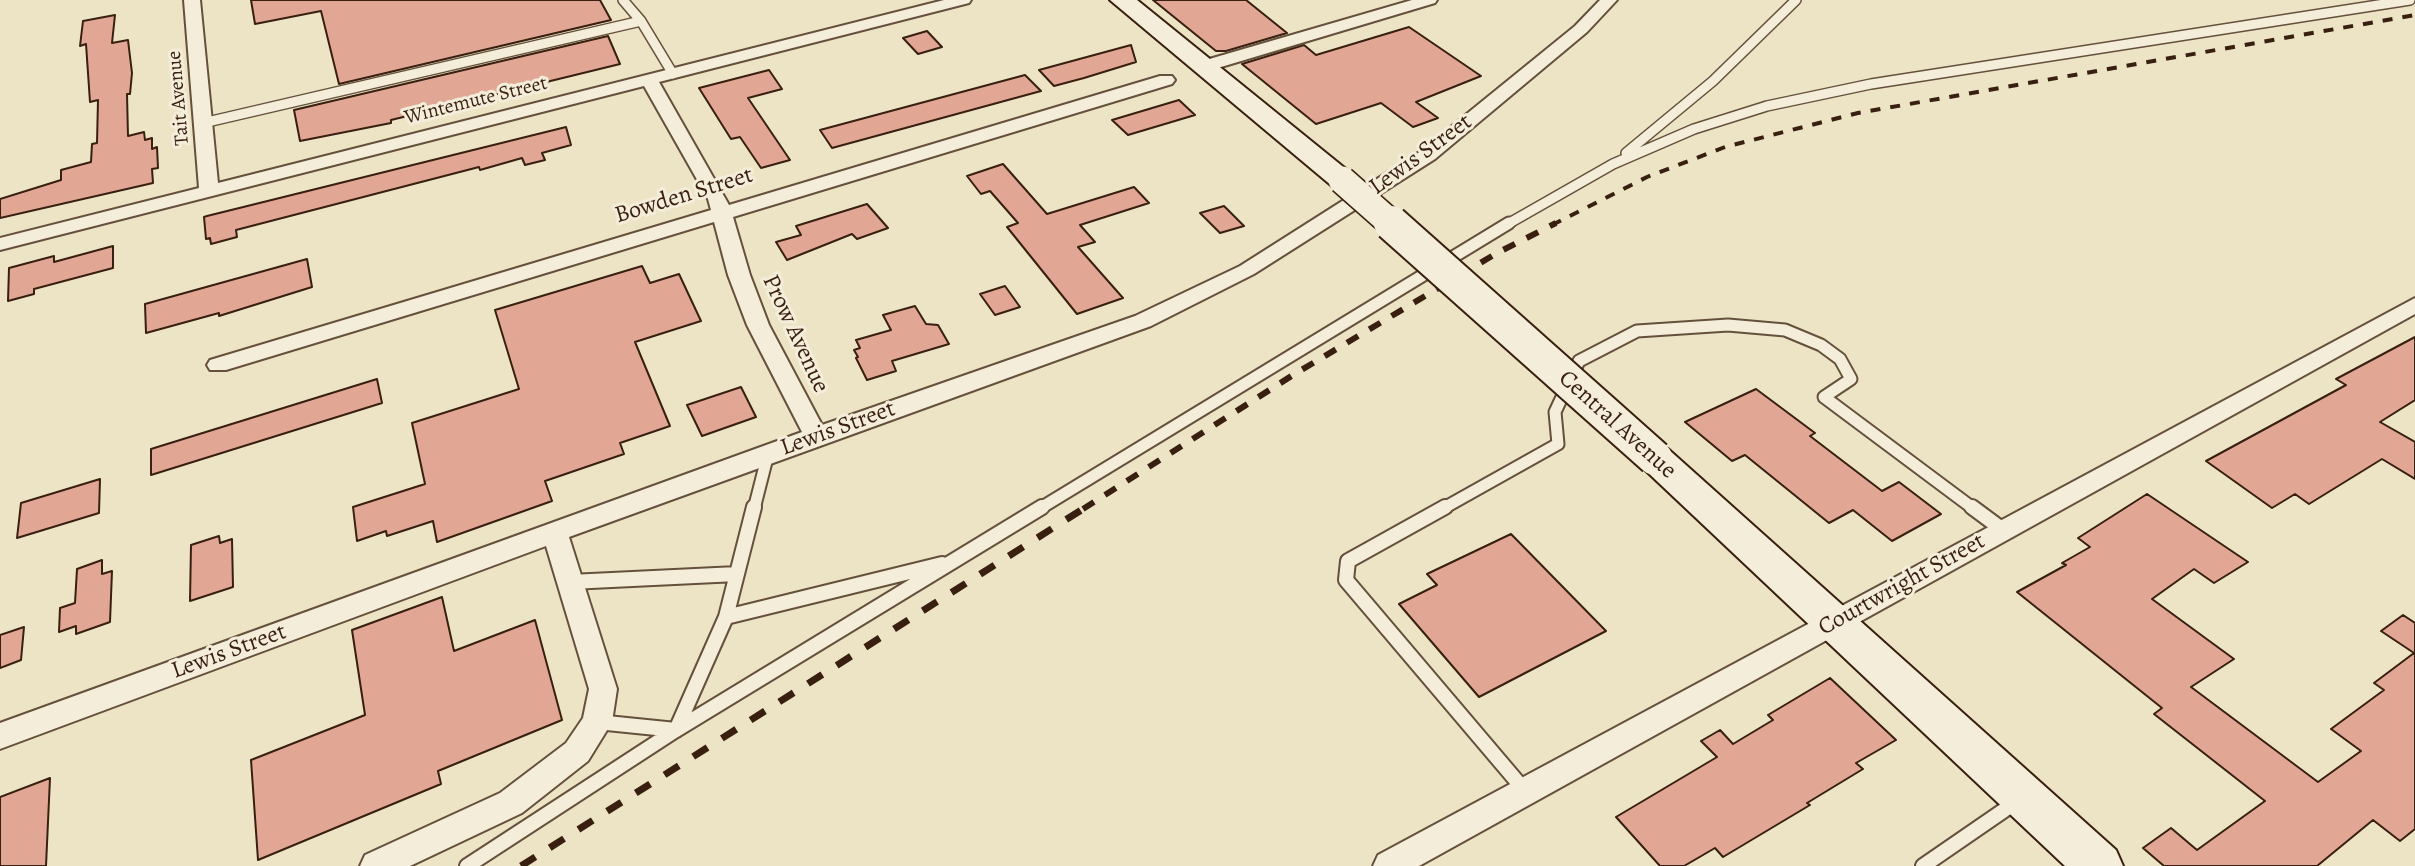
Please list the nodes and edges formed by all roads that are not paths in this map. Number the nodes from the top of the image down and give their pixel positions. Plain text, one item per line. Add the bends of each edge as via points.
1 (192, 0) edge
2 (623, 0) edge
3 (963, 0) edge
4 (1122, 0) edge
5 (1429, 0) edge
6 (1609, 0) edge
7 (1796, 0) edge
8 (2410, 0) edge
9 (942, 2) edge
10 (641, 21) junction
11 (1205, 66) junction
12 (673, 74) junction
13 (649, 80) junction
14 (1166, 80) dead end
15 (203, 123) junction
16 (1613, 164) junction
17 (209, 192) junction
18 (723, 211) junction
19 (0, 244) edge
20 (2415, 305) edge
21 (218, 365) dead end
22 (816, 436) junction
23 (768, 454) junction
24 (2003, 530) junction
25 (555, 532) junction
26 (953, 561) junction
27 (737, 574) junction
28 (570, 582) junction
29 (726, 617) junction
30 (1834, 623) junction
31 (597, 722) junction
32 (676, 730) junction
33 (0, 736) edge
34 (1526, 792) junction
35 (2022, 798) junction
36 (376, 866) edge
37 (467, 866) edge
38 (1389, 866) edge
39 (1923, 866) edge
40 (2099, 866) edge

1 - 15 street, Tait Avenue
2 - 10 lane
3 - 9 street, Wintemute Street
4 - 11 main road, Central Avenue
5 - 11 street
6 - 22 street, Lewis Street via 1428,155 1247,270 1143,321
7 - 16 lane via 1713,81
8 - 16 lane via 1856,87 1738,115
9 - 12 street, Wintemute Street
10 - 12 lane
10 - 15 lane
11 - 30 main road, Central Avenue, bridge via 1342,180
12 - 13 street, Wintemute Street
13 - 17 street, Wintemute Street
13 - 18 street, Prow Avenue
14 - 18 street, Bowden Street
15 - 17 street, Tait Avenue
16 - 26 lane
17 - 19 street, Wintemute Street
18 - 21 street, Bowden Street
18 - 22 street, Prow Avenue via 758,325
20 - 24 street, Courtwright Street
22 - 23 street, Lewis Street
23 - 25 street, Lewis Street
23 - 27 lane
24 - 30 street, Courtwright Street
24 - 34 lane via 1824,397 1851,379 1840,359 1785,330 1728,325 1637,331 1579,361 1555,412 1558,444 1348,561 1346,580
25 - 28 street
25 - 33 street, Lewis Street
26 - 29 lane
26 - 32 lane
27 - 28 lane
27 - 29 lane
28 - 31 street via 603,689
29 - 32 lane
30 - 34 street, Courtwright Street
30 - 35 main road, Central Avenue
31 - 32 lane
31 - 36 street via 577,752 511,803
32 - 37 lane
34 - 38 street, Courtwright Street
35 - 39 lane
35 - 40 main road, Central Avenue

